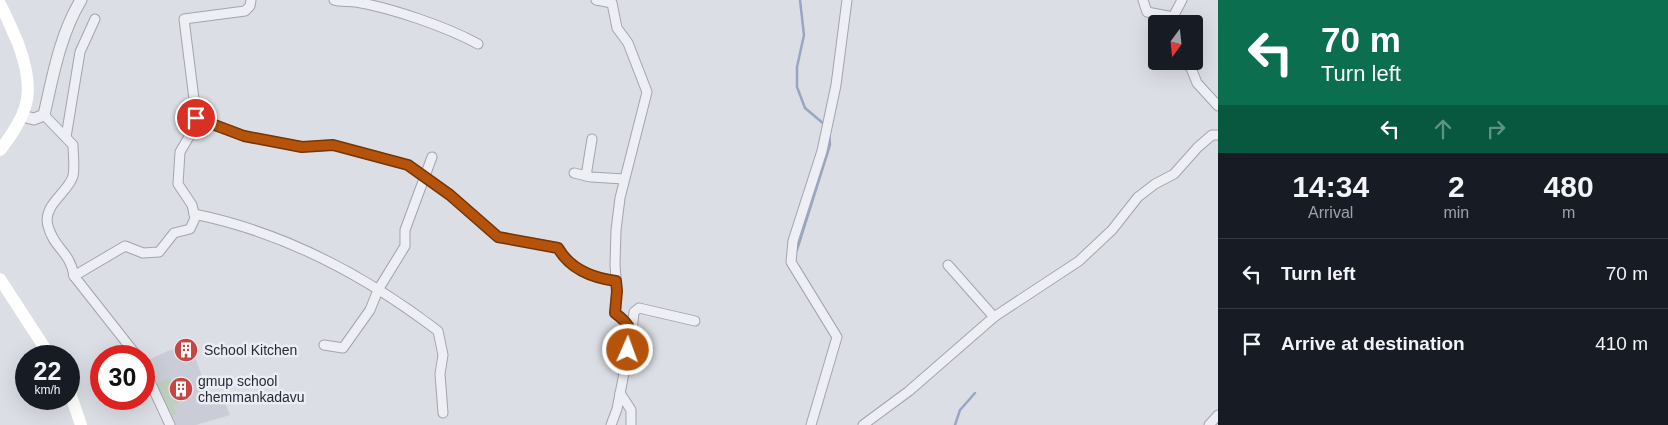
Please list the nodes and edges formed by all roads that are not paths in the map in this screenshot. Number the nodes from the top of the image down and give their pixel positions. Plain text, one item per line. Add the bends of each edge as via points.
1 (81, 0) edge
2 (251, 0) edge
3 (334, 0) edge
4 (596, 0) edge
5 (847, 0) edge
6 (1143, 0) edge
7 (1182, 0) edge
8 (0, 4) edge
9 (1156, 15) edge
10 (1176, 15) edge
11 (95, 19) dead end
12 (478, 44) dead end
13 (1192, 70) edge
14 (1218, 106) edge
15 (44, 115) junction
16 (22, 116) junction
17 (196, 118) junction
18 (1218, 135) edge
19 (66, 137) junction
20 (592, 139) dead end
21 (0, 150) edge
22 (432, 157) dead end
23 (574, 173) dead end
24 (586, 176) junction
25 (424, 177) junction
26 (624, 179) junction
27 (194, 214) junction
28 (948, 265) dead end
29 (74, 276) junction
30 (0, 279) edge
31 (616, 281) junction
32 (378, 290) junction
33 (994, 316) junction
34 (695, 321) dead end
35 (632, 332) junction
36 (324, 344) dead end
37 (43, 345) edge
38 (128, 345) edge
39 (155, 393) edge
40 (620, 393) junction
41 (76, 410) edge
42 (443, 413) dead end
43 (1218, 414) edge
44 (81, 425) edge
45 (170, 425) edge
46 (611, 425) edge
47 (631, 425) edge
48 (811, 425) edge
49 (863, 425) edge
50 (1209, 425) edge

1 - 15 street via 64,36
2 - 17 street via 245,11 184,19
3 - 12 street via 356,2 396,13
4 - 26 street via 612,4 617,28 628,43 647,92
5 - 48 street via 836,85 822,150 793,241 791,262 837,337
6 - 9 street via 1147,12
7 - 10 street
8 - 16 main road via 27,68 30,84
11 - 19 street via 80,52
13 - 14 street via 1197,83
15 - 16 street via 34,119
15 - 19 street
16 - 21 main road
17 - 25 street via 253,138 302,147 333,145 408,165
17 - 27 street via 197,123 180,152 178,184
18 - 33 street via 1198,147 1174,174 1138,197 1124,216 1079,260
19 - 29 street via 73,144 73,176 54,201 47,225 56,246 72,263
20 - 24 street
22 - 25 street
23 - 24 street
24 - 26 street
25 - 31 street via 498,237 558,248 577,269
25 - 32 street via 405,230 405,246
26 - 31 street via 616,230
27 - 29 street via 190,229 174,233 159,252 143,253 124,246
27 - 32 street via 227,221 288,242
28 - 33 street
29 - 38 street
30 - 37 main road
31 - 35 street via 615,313 627,322
32 - 36 street via 370,310 343,348
32 - 42 street via 438,331 443,355 440,374
33 - 49 street via 909,391
34 - 35 street via 639,308 634,312
35 - 40 street
39 - 45 street
40 - 46 street
40 - 47 street via 631,410
41 - 44 main road
43 - 50 street

